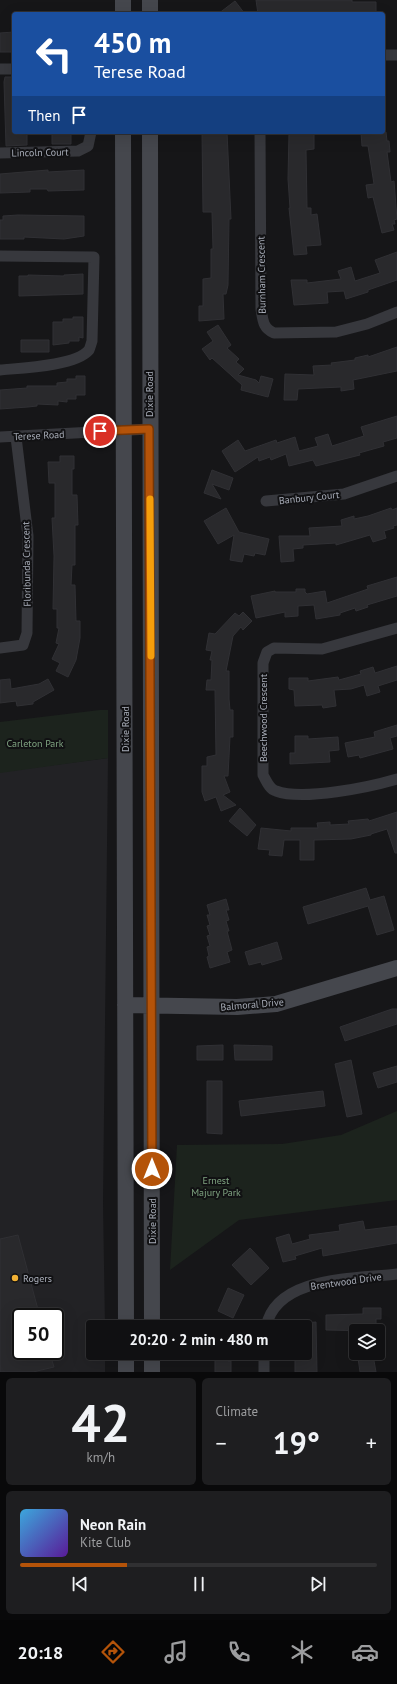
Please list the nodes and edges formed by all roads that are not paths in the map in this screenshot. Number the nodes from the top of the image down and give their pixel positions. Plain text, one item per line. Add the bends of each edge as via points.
1 (123, 0) edge
2 (150, 0) edge
3 (123, 12) edge
4 (150, 12) edge
5 (397, 54) edge
6 (385, 55) edge
7 (0, 69) edge
8 (12, 69) edge
9 (91, 134) edge
10 (123, 134) edge
11 (150, 134) edge
12 (260, 134) edge
13 (0, 153) edge
14 (0, 256) edge
15 (397, 312) edge
16 (0, 370) edge
17 (149, 429) junction
18 (123, 430) junction
19 (0, 437) edge
20 (16, 437) junction
21 (397, 476) edge
22 (266, 501) dead end
23 (397, 628) edge
24 (0, 648) edge
25 (397, 779) edge
26 (397, 968) edge
27 (125, 1005) junction
28 (152, 1006) junction
29 (397, 1274) edge
30 (126, 1320) edge
31 (152, 1320) edge
32 (269, 1320) edge
33 (126, 1360) edge
34 (152, 1360) edge
35 (264, 1360) edge
36 (126, 1372) edge
37 (152, 1372) edge
38 (264, 1372) edge

1 - 3 main road
2 - 4 main road
5 - 6 street
7 - 8 street
9 - 13 street, Lincoln Court via 88,146 78,151
10 - 18 main road, Dixie Road
11 - 17 main road, Dixie Road
12 - 15 street, Burnham Crescent via 261,309 263,324 267,330 274,333 336,332 367,324
14 - 16 street via 94,257 92,342 89,350 81,357 57,364
17 - 18 street, Terese Road
17 - 28 main road, Dixie Road
18 - 20 street, Terese Road
18 - 27 main road, Dixie Road
19 - 20 street, Terese Road
20 - 24 street, Floribunda Crescent via 28,536 27,633 23,645
21 - 22 street, Banbury Court via 344,494
23 - 25 street, Beechwood Crescent via 322,649 274,648 267,652 263,663 263,775 275,791 304,794 368,787
26 - 28 main road, Balmoral Drive via 276,1004 237,1007
27 - 28 main road, Balmoral Drive
27 - 30 main road, Dixie Road
28 - 31 main road, Dixie Road
29 - 32 street, Brentwood Drive via 312,1284 295,1291 280,1302
33 - 36 main road
34 - 37 main road
35 - 38 street

